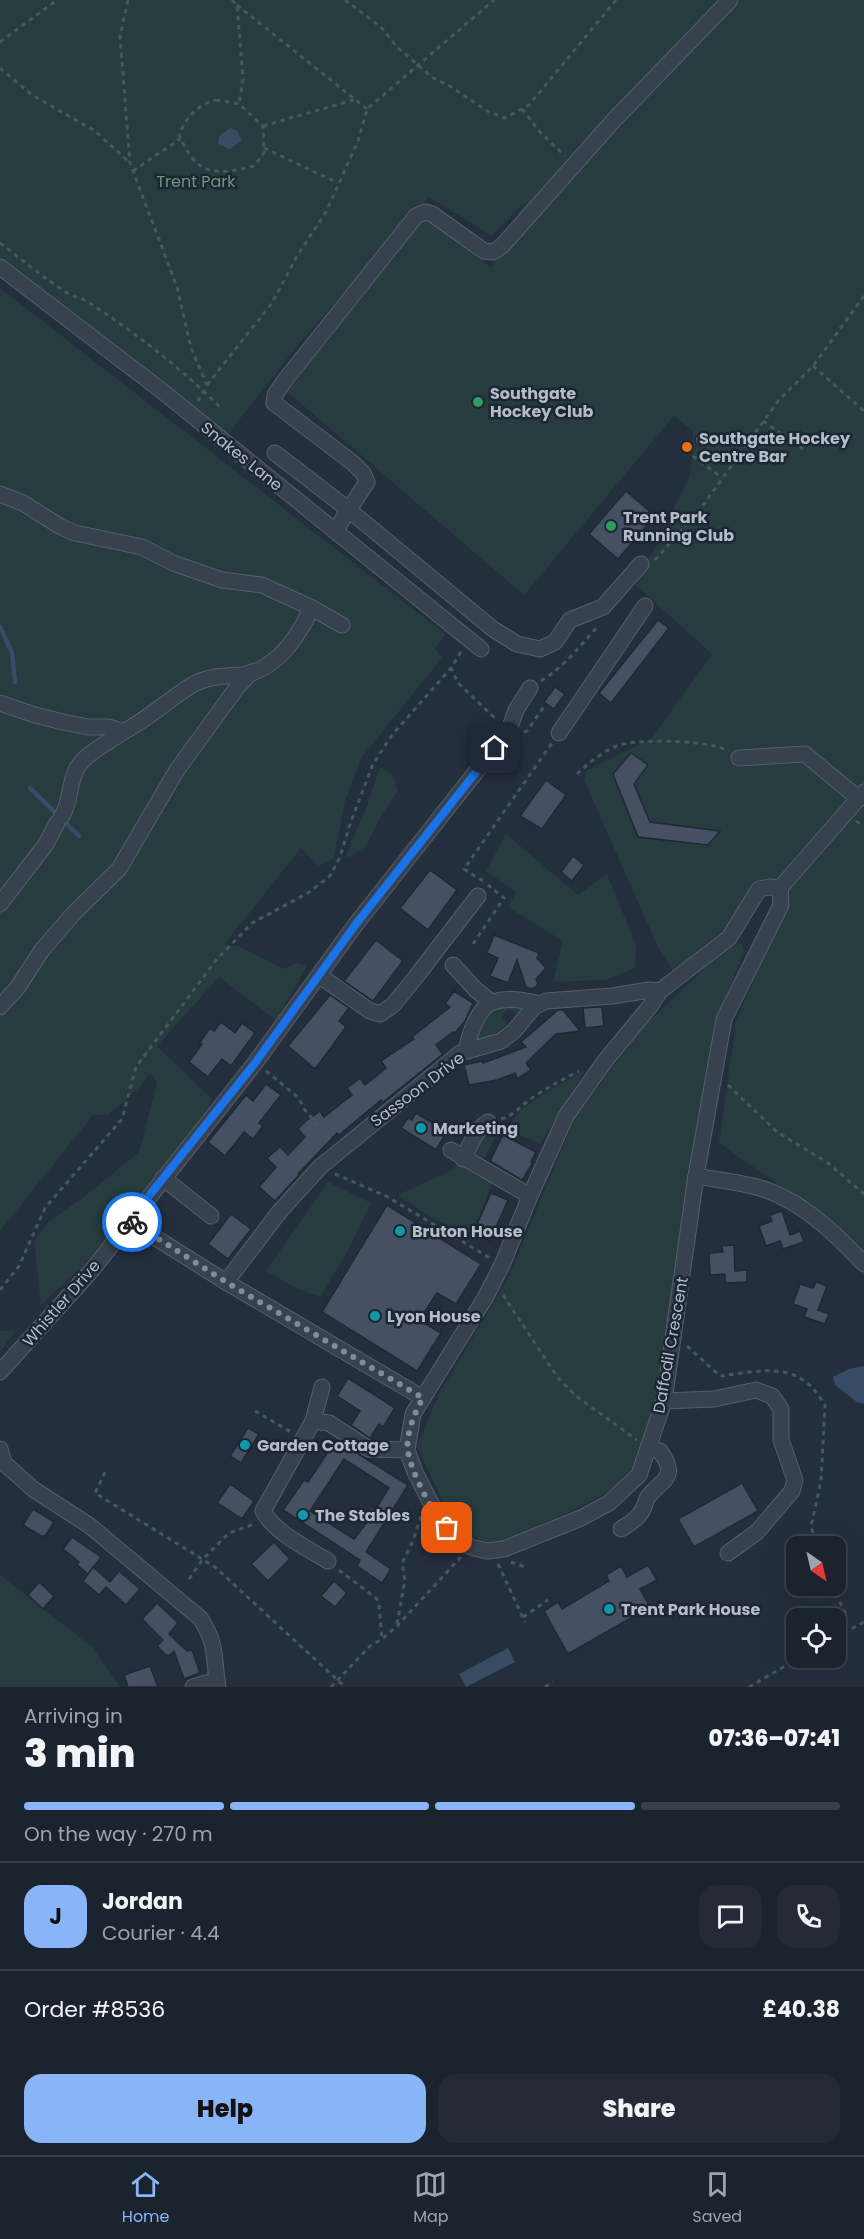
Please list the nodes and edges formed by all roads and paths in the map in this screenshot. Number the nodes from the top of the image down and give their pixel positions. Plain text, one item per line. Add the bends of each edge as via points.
1 (57, 0) edge
2 (128, 0) edge
3 (232, 0) edge
4 (345, 0) edge
5 (494, 0) edge
6 (616, 0) edge
7 (730, 0) edge
8 (237, 5) junction
9 (0, 42) edge
10 (418, 66) junction
11 (0, 68) edge
12 (357, 99) junction
13 (239, 104) junction
14 (367, 109) junction
15 (522, 109) junction
16 (263, 126) junction
17 (180, 139) junction
18 (264, 148) junction
19 (130, 163) junction
20 (574, 164) junction
21 (133, 171) junction
22 (338, 183) junction
23 (0, 243) edge
24 (0, 267) edge
25 (864, 296) edge
26 (813, 366) junction
27 (207, 385) junction
28 (204, 391) junction
29 (222, 410) dead end
30 (864, 411) edge
31 (190, 415) junction
32 (763, 421) junction
33 (802, 449) dead end
34 (275, 453) dead end
35 (693, 456) dead end
36 (722, 478) junction
37 (0, 494) edge
38 (349, 510) junction
39 (334, 531) junction
40 (645, 565) joint
41 (645, 606) dead end
42 (310, 607) junction
43 (603, 620) dead end
44 (342, 625) dead end
45 (476, 644) joint
46 (451, 668) junction
47 (252, 672) junction
48 (530, 688) joint
49 (0, 703) edge
50 (545, 705) dead end
51 (509, 730) junction
52 (123, 732) junction
53 (559, 733) joint
54 (739, 758) joint
55 (577, 774) dead end
56 (861, 796) edge
57 (780, 888) junction
58 (478, 896) dead end
59 (0, 904) edge
60 (472, 944) dead end
61 (453, 965) dead end
62 (320, 976) junction
63 (663, 989) junction
64 (491, 1002) junction
65 (540, 1004) junction
66 (0, 1007) edge
67 (467, 1050) junction
68 (605, 1061) junction
69 (255, 1063) junction
70 (714, 1077) junction
71 (488, 1122) joint
72 (339, 1150) junction
73 (320, 1167) junction
74 (696, 1176) junction
75 (163, 1178) junction
76 (864, 1194) edge
77 (530, 1196) junction
78 (211, 1216) dead end
79 (129, 1221) junction
80 (864, 1264) edge
81 (499, 1271) junction
82 (226, 1282) junction
83 (0, 1290) edge
84 (0, 1372) edge
85 (322, 1387) dead end
86 (423, 1398) junction
87 (664, 1401) junction
88 (255, 1411) dead end
89 (313, 1421) junction
90 (303, 1439) junction
91 (648, 1448) junction
92 (0, 1449) edge
93 (407, 1450) junction
94 (105, 1472) dead end
95 (813, 1510) dead end
96 (421, 1512) dead end
97 (268, 1519) junction
98 (621, 1529) dead end
99 (813, 1536) edge
100 (471, 1546) junction
101 (487, 1551) junction
102 (728, 1553) dead end
103 (203, 1559) junction
104 (328, 1561) joint
105 (189, 1579) dead end
106 (548, 1600) dead end
107 (523, 1617) junction
108 (525, 1622) dead end
109 (864, 1622) edge
110 (397, 1626) junction
111 (846, 1631) edge
112 (382, 1639) junction
113 (786, 1666) edge
114 (338, 1680) junction
115 (553, 1682) dead end
116 (217, 1684) edge
117 (193, 1687) edge
118 (331, 1687) edge
119 (345, 1687) edge
120 (544, 1687) edge
121 (749, 1687) edge

1 - 9 path
2 - 19 path via 120,37
3 - 8 path
4 - 10 path via 381,27
5 - 10 path
6 - 15 path
7 - 20 street
8 - 12 path
8 - 13 path via 243,79
10 - 14 path
10 - 15 path via 489,112 505,118
11 - 19 path via 32,95 95,131
12 - 14 path
12 - 16 path
13 - 16 path
13 - 17 path via 216,100 196,109 184,122
14 - 22 path via 358,141
15 - 20 path
16 - 18 path
17 - 18 path via 201,167 226,173 254,166
17 - 21 path
18 - 22 path
19 - 21 path
20 - 38 street via 493,252 475,246 432,214 416,216 275,395 274,403 363,473 367,482
21 - 27 path via 177,287 190,348
22 - 27 path via 326,212 272,303
23 - 28 path via 70,295 118,323
24 - 31 street, Snakes Lane
25 - 26 path
26 - 30 path
26 - 32 path via 778,400
27 - 28 path
28 - 29 path
28 - 31 path
31 - 39 street, Snakes Lane
32 - 33 path
32 - 36 path
34 - 38 street
35 - 36 path
36 - 40 path via 704,504
37 - 42 street via 75,533 142,547 222,580 262,585
38 - 39 street
38 - 40 street via 493,629 517,644 540,649 555,642 570,620 603,607
39 - 45 street, Snakes Lane
41 - 53 street
42 - 44 street
42 - 47 street via 284,653
43 - 48 path via 555,673
45 - 46 path
46 - 51 path via 458,683
46 - 83 path via 392,735 373,764 330,876 252,923 217,959 136,1067 122,1119 45,1208 19,1266
47 - 52 street via 194,684
47 - 66 street via 177,770 119,869 42,950
48 - 51 street, Whistler Drive
49 - 52 street via 63,722
50 - 51 path via 527,732
51 - 62 street, Whistler Drive via 356,924
52 - 59 street via 80,764 68,804 46,844
53 - 60 path via 464,869 504,898
54 - 55 path via 722,747 700,743 623,744 597,756
54 - 56 street via 805,754
56 - 57 street
57 - 63 street via 759,890 729,938
57 - 70 street, Daffodil Crescent via 781,905 724,1019
58 - 62 street via 416,978 380,1014
61 - 64 street
62 - 69 street, Whistler Drive
63 - 65 street
63 - 68 street
64 - 65 street via 522,999
64 - 67 street via 473,1026
65 - 67 street, Sassoon Drive via 501,1041
67 - 72 street, Sassoon Drive
68 - 71 path via 554,1084 510,1117
68 - 77 street via 567,1116
69 - 72 path via 299,1098
69 - 75 street, Whistler Drive
70 - 74 street, Daffodil Crescent
70 - 76 path via 722,1080 777,1132 828,1163
71 - 77 street via 457,1155
72 - 73 street, Sassoon Drive
73 - 81 path via 386,1196
73 - 82 street, Sassoon Drive via 279,1211
74 - 80 street via 761,1188 782,1197 815,1217
74 - 87 street, Daffodil Crescent
75 - 78 street
75 - 79 street, Whistler Drive
77 - 81 street
79 - 82 street
79 - 84 street, Whistler Drive via 92,1270
81 - 86 street
81 - 91 path via 501,1292 558,1378 576,1396
82 - 86 street
85 - 89 street
86 - 93 street via 413,1414
87 - 91 street, Daffodil Crescent
87 - 102 street via 714,1399 756,1390 772,1396 781,1408 781,1440 795,1480 792,1491 758,1532
88 - 90 path
89 - 90 street
89 - 93 street via 329,1423 369,1449
90 - 97 street via 263,1511
91 - 98 street via 660,1450 668,1462 668,1474 640,1515
91 - 101 street, Daffodil Crescent via 639,1475 609,1503 528,1540
92 - 116 street via 4,1463 33,1489 90,1526 200,1618 214,1649
93 - 100 street via 439,1519
94 - 103 path via 94,1493
95 - 99 path
96 - 110 path via 402,1563 405,1580
97 - 103 path via 229,1533
97 - 104 street
100 - 101 street
100 - 110 path
101 - 107 path via 499,1565
103 - 105 path
103 - 114 path
104 - 112 path via 380,1604
106 - 107 path
107 - 108 path
109 - 111 path
110 - 112 path
112 - 114 path via 370,1646
113 - 121 path
114 - 118 path
114 - 119 path
115 - 120 path
116 - 117 street

